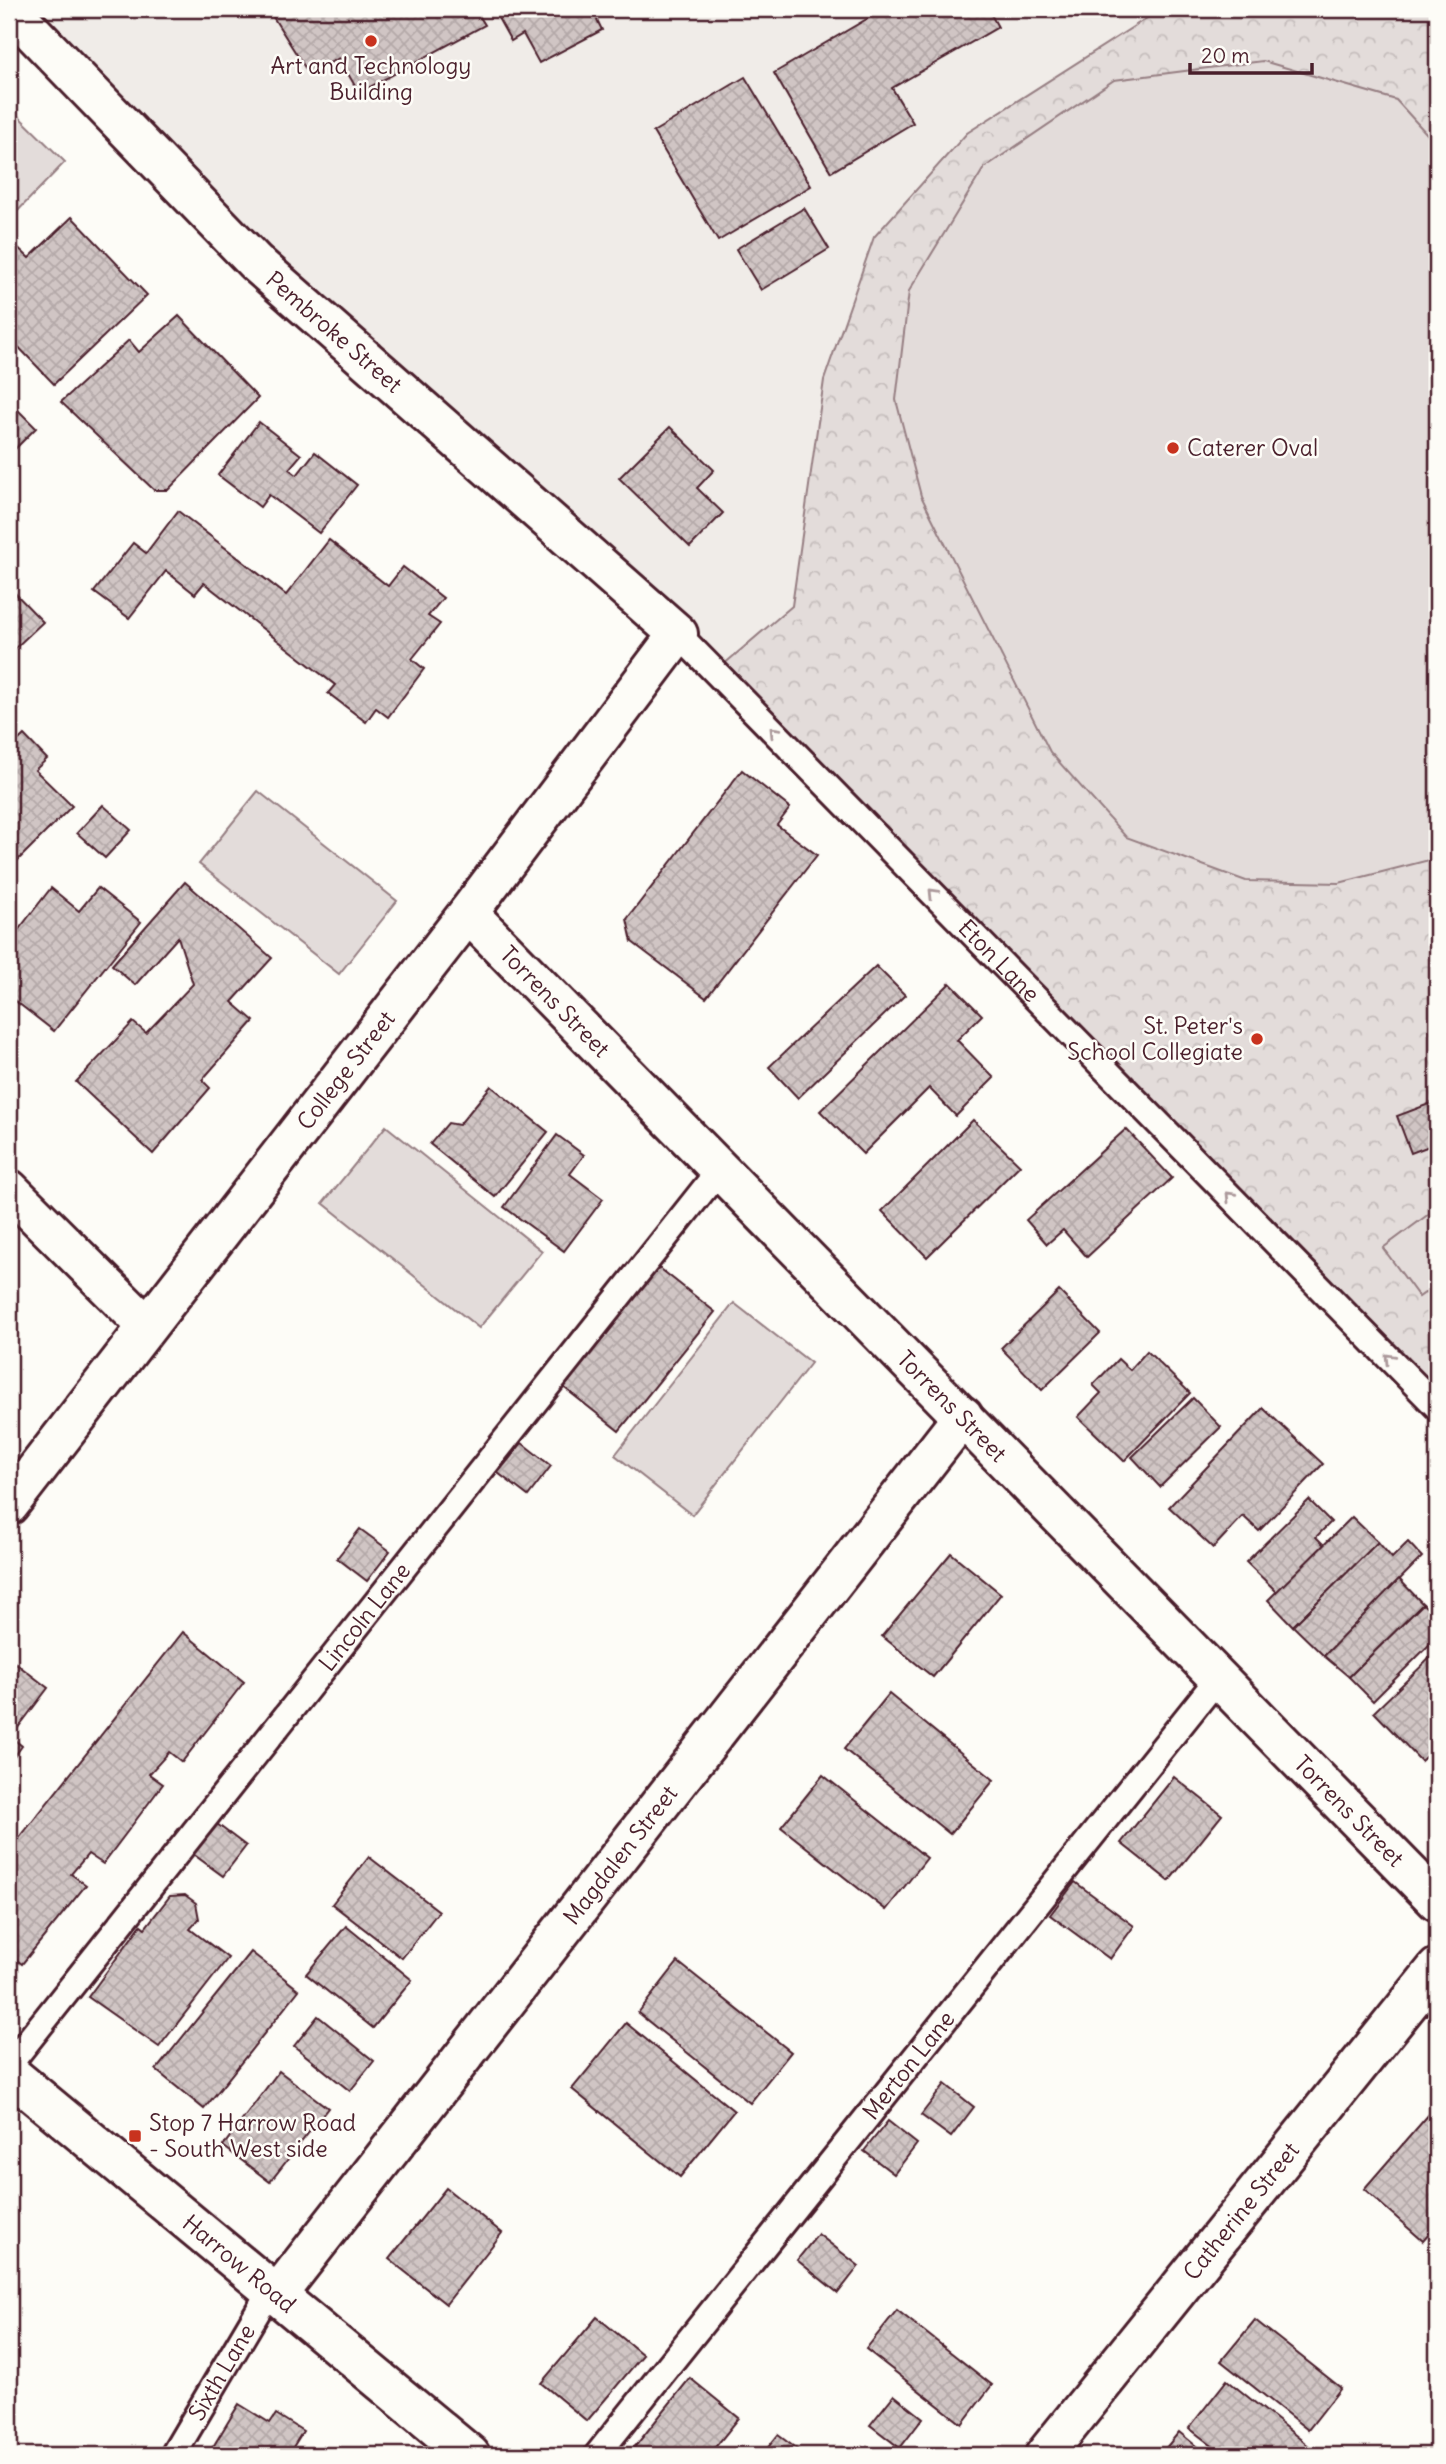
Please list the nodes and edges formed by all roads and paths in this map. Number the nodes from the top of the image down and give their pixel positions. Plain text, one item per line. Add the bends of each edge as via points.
1 (10, 9) edge
2 (678, 634) junction
3 (468, 913) junction
4 (720, 1169) junction
5 (9, 1189) edge
6 (146, 1325) junction
7 (1437, 1407) edge
8 (963, 1416) junction
9 (9, 1505) edge
10 (1219, 1677) junction
11 (1437, 1900) edge
12 (1437, 1968) edge
13 (9, 2065) edge
14 (9, 2073) edge
15 (274, 2292) junction
16 (173, 2455) edge
17 (470, 2455) edge
18 (597, 2455) edge
19 (1045, 2455) edge

1 - 2 street, Pembroke Street via 255,262
2 - 3 street, College Street
7 -> 2 lane, Eton Lane
3 - 4 street, Torrens Street
3 - 6 street, College Street
4 - 8 street, Torrens Street
4 - 13 lane, Lincoln Lane
5 - 6 street
6 - 9 street, College Street
8 - 10 street, Torrens Street
8 - 15 street, Magdalen Street
10 - 11 street, Torrens Street
10 - 18 lane, Merton Lane
12 - 19 street, Catherine Street
14 - 15 street, Harrow Road
15 - 16 lane, Sixth Lane
15 - 17 street, Harrow Road

